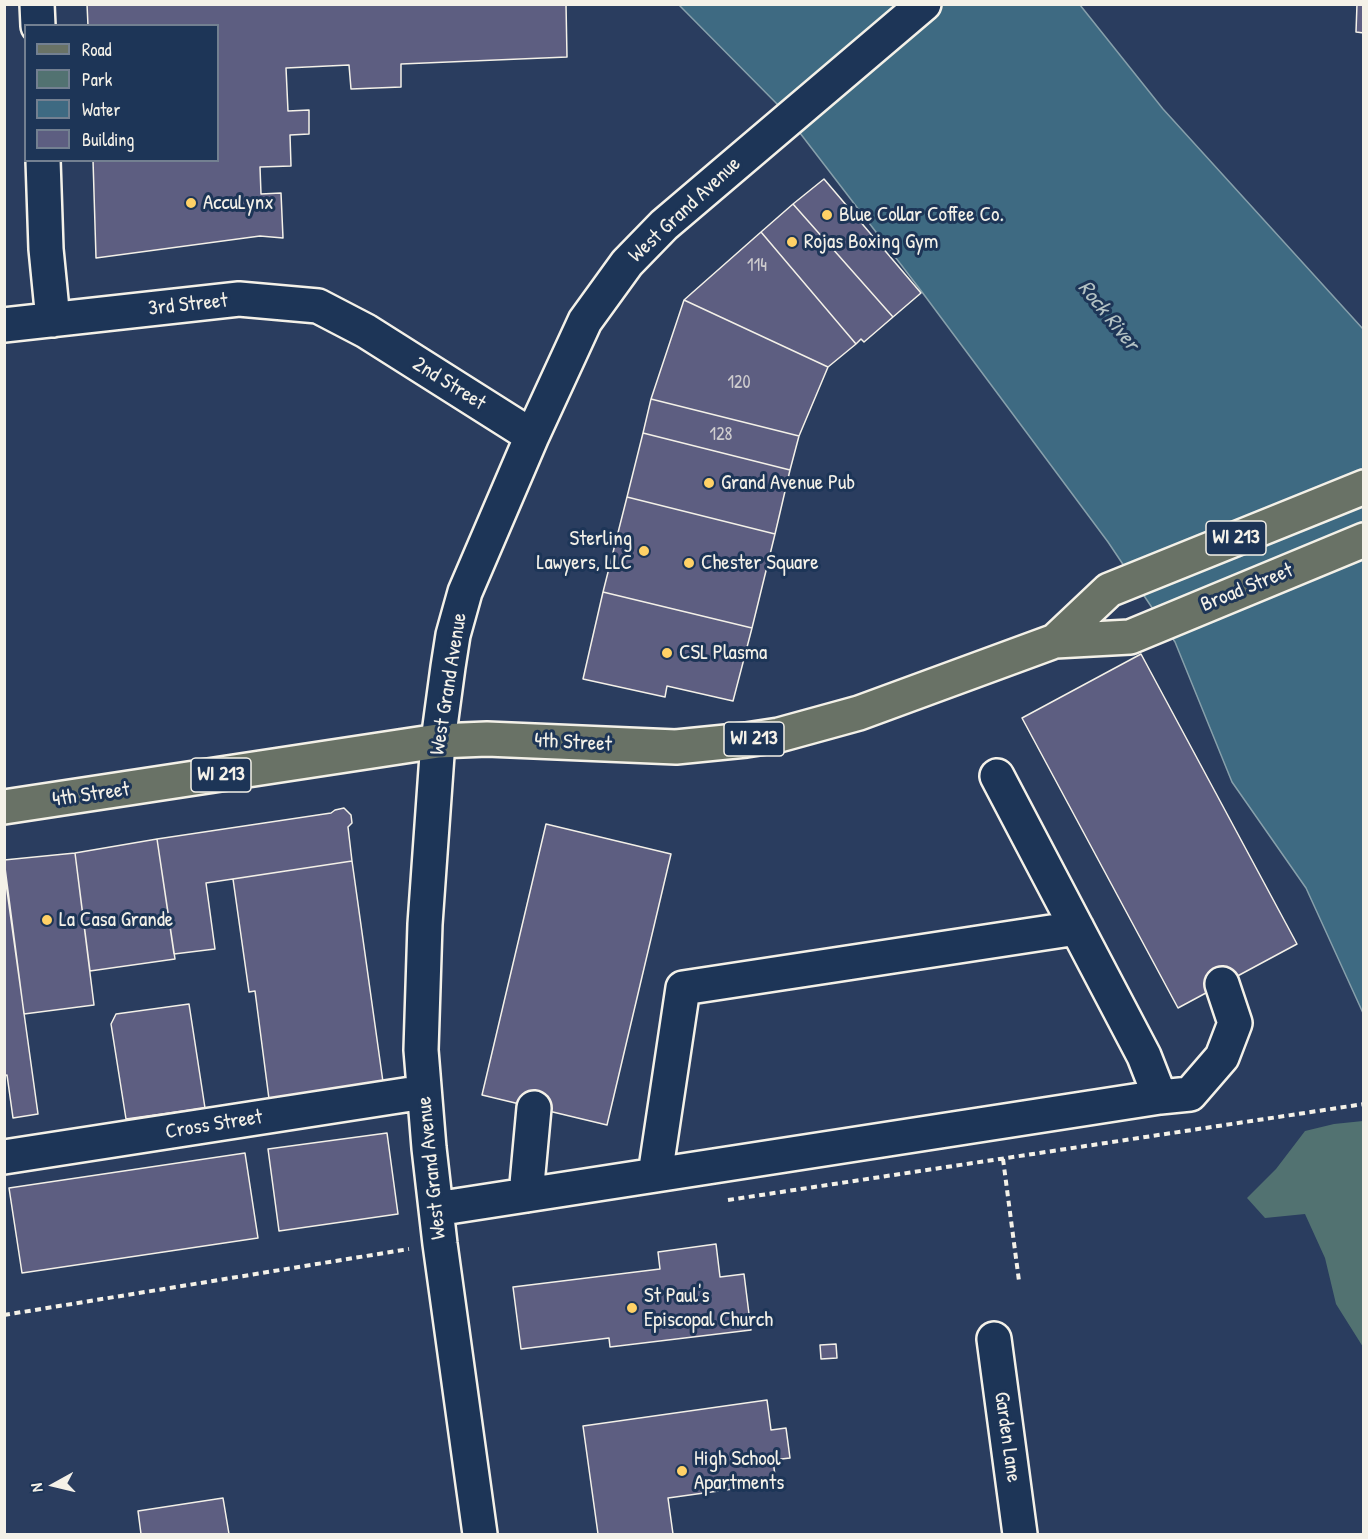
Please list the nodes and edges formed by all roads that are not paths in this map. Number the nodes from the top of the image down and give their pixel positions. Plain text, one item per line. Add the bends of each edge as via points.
1 (37, 4) edge
2 (924, 4) edge
3 (38, 24) edge
4 (43, 162) edge
5 (53, 320) junction
6 (4, 325) edge
7 (366, 331) joint
8 (532, 436) junction
9 (1364, 486) edge
10 (1364, 540) edge
11 (1130, 637) joint
12 (1054, 641) junction
13 (438, 741) junction
14 (997, 776) dead end
15 (4, 807) edge
16 (1077, 928) junction
17 (1222, 984) dead end
18 (423, 1092) junction
19 (1160, 1097) junction
20 (534, 1108) dead end
21 (4, 1157) edge
22 (655, 1175) junction
23 (526, 1196) junction
24 (436, 1209) junction
25 (994, 1339) dead end
26 (480, 1534) edge
27 (1020, 1534) edge

1 - 3 street
2 - 8 street, West Grand Avenue via 664,225 627,263 585,321
4 - 5 street
5 - 6 street, 3rd Street
5 - 7 street, 3rd Street via 239,299 318,306
7 - 8 street, 2nd Street
8 - 13 street, West Grand Avenue via 465,592 453,635
9 - 12 main road, WI 213 via 1108,590
10 - 11 main road, Broad Street / WI 213
11 - 12 main road, 4th Street / WI 213
12 - 13 main road, 4th Street / WI 213 via 859,713 779,735 676,747 487,739
13 - 15 main road, 4th Street / WI 213
13 - 18 street, West Grand Avenue via 421,1002
14 - 16 street
16 - 19 street via 1144,1056
16 - 22 street via 682,988
17 - 19 street via 1235,1023 1222,1057 1190,1094
18 - 21 street, Cross Street
18 - 24 street, West Grand Avenue
19 - 22 street
20 - 23 street
22 - 23 street
23 - 24 street
24 - 26 street, West Grand Avenue
25 - 27 street, Garden Lane

